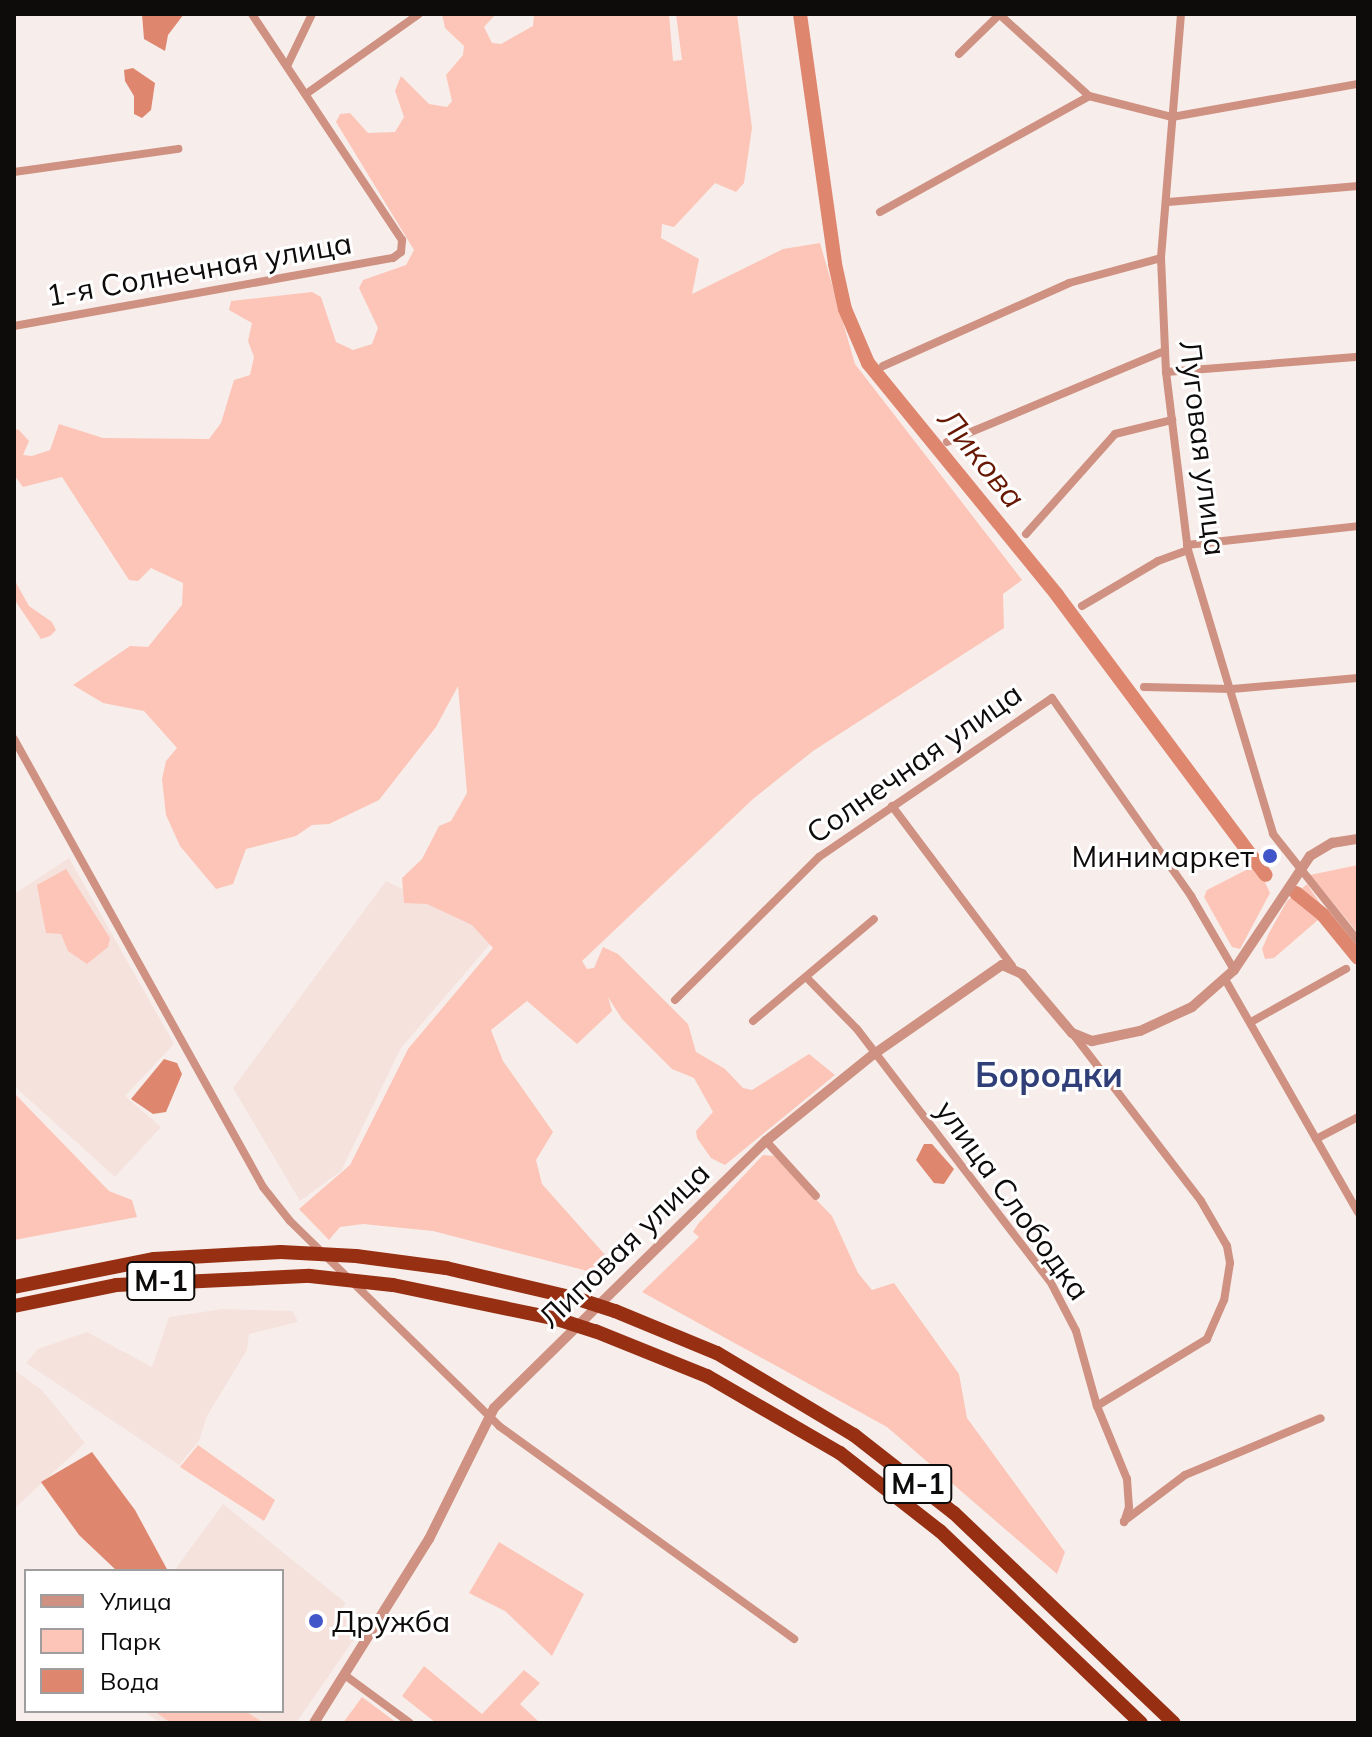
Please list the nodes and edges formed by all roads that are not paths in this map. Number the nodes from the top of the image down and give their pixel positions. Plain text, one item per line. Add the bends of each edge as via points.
1 (252, 14) edge
2 (312, 14) edge
3 (419, 14) edge
4 (999, 14) edge
5 (1181, 14) edge
6 (959, 54) dead end
7 (288, 64) junction
8 (1358, 84) edge
9 (306, 94) junction
10 (1089, 96) junction
11 (1172, 117) junction
12 (178, 149) dead end
13 (14, 172) edge
14 (1358, 186) edge
15 (1168, 202) junction
16 (880, 212) dead end
17 (1161, 258) junction
18 (14, 326) edge
19 (1165, 351) junction
20 (1358, 357) edge
21 (883, 366) dead end
22 (1166, 372) junction
23 (1172, 420) junction
24 (947, 442) dead end
25 (1358, 526) edge
26 (1026, 534) dead end
27 (1188, 548) junction
28 (1082, 606) dead end
29 (1358, 678) edge
30 (1144, 687) dead end
31 (1226, 688) junction
32 (14, 739) edge
33 (892, 806) junction
34 (1358, 839) edge
35 (1298, 869) junction
36 (874, 919) dead end
37 (1358, 941) edge
38 (1012, 966) junction
39 (1346, 969) dead end
40 (1229, 977) junction
41 (807, 978) junction
42 (675, 1000) dead end
43 (753, 1021) dead end
44 (1251, 1022) junction
45 (1072, 1033) junction
46 (874, 1054) junction
47 (1358, 1117) edge
48 (1316, 1139) junction
49 (766, 1141) junction
50 (816, 1196) dead end
51 (1358, 1212) edge
52 (14, 1287) edge
53 (14, 1306) edge
54 (1097, 1406) junction
55 (488, 1416) junction
56 (1321, 1418) dead end
57 (794, 1639) dead end
58 (346, 1676) junction
59 (314, 1723) edge
60 (410, 1723) edge
61 (1141, 1723) edge
62 (1174, 1723) edge

1 - 7 street
2 - 7 street
3 - 9 street
4 - 6 street
4 - 10 street
5 - 11 street, Луговая улица
7 - 9 street
8 - 11 street
9 - 18 street, 1-я Солнечная улица via 402,240 401,252 393,258
10 - 11 street
10 - 16 street
11 - 15 street, Луговая улица
12 - 13 street
14 - 15 street
15 - 17 street, Луговая улица
17 - 19 street, Луговая улица
17 - 21 street via 1069,283
19 - 22 street, Луговая улица
19 - 24 street
20 - 22 street
22 - 23 street, Луговая улица
23 - 26 street via 1115,434
23 - 27 street, Луговая улица
25 - 27 street
27 - 28 street
27 - 31 street, Луговая улица
29 - 31 street
30 - 31 street
31 - 35 street, Луговая улица via 1273,834
32 - 55 street via 274,1203
33 - 38 street
33 - 40 street, Солнечная улица via 1054,699 1191,896
33 - 42 street, Солнечная улица via 819,857
34 - 35 street via 1320,848
35 - 37 street, Луговая улица
35 - 40 street
36 - 41 street
38 - 45 street
38 - 46 street, Липовая улица via 989,972
39 - 44 street via 1270,1016
40 - 44 street
40 - 45 street via 1192,1007 1140,1031 1092,1041
41 - 43 street
41 - 46 street, улица Слободка
44 - 48 street
45 - 54 street via 1201,1201 1227,1246 1230,1263 1224,1300 1207,1339
46 - 49 street, Липовая улица
46 - 54 street, улица Слободка via 1050,1281 1076,1331
47 - 48 street
48 - 51 street
49 - 50 street
49 - 55 street, Липовая улица via 551,1348
52 - 62 highway, М-1, bridge via 154,1259 281,1252 459,1270 615,1311 717,1353 854,1435 965,1523
53 - 61 highway, М-1, bridge via 116,1285 310,1276 393,1285 595,1331 707,1376 840,1453 940,1531
54 - 56 street, улица Слободка via 1127,1479 1124,1522 1185,1475
55 - 57 street
55 - 58 street, Липовая улица via 441,1518
58 - 59 street, Липовая улица
58 - 60 street

